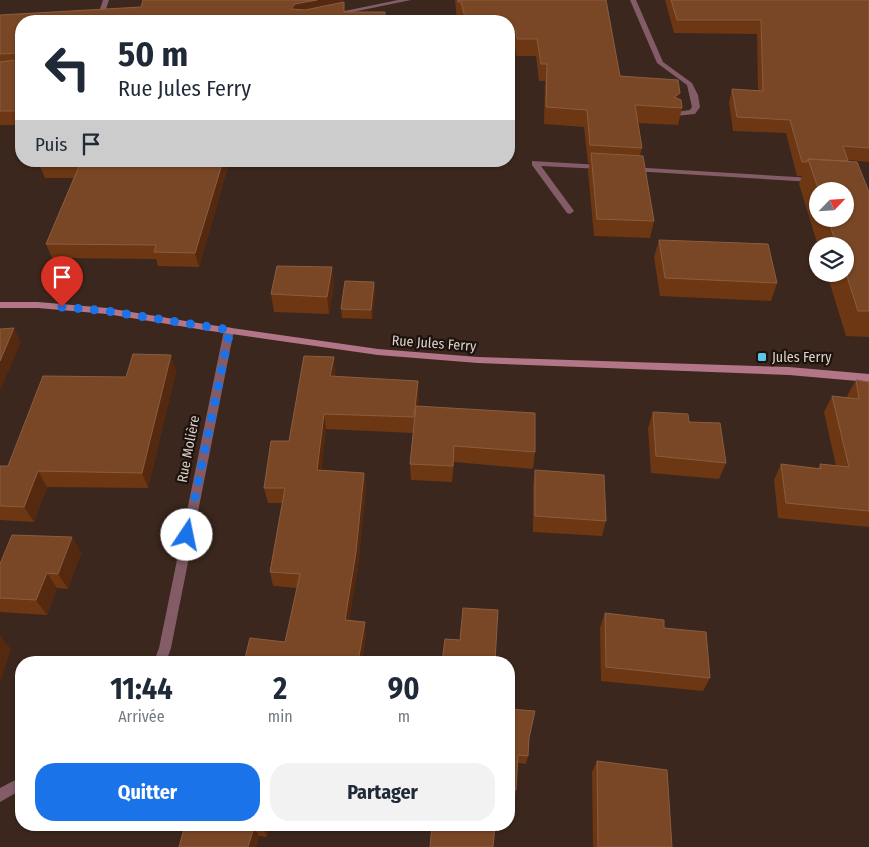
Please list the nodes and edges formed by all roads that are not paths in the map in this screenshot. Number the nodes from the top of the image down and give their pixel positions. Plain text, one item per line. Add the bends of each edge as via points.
1 (106, 0) edge
2 (408, 0) edge
3 (633, 0) edge
4 (101, 15) edge
5 (331, 15) edge
6 (676, 114) edge
7 (614, 168) edge
8 (624, 168) edge
9 (820, 181) edge
10 (570, 211) dead end
11 (0, 305) edge
12 (230, 330) junction
13 (869, 378) edge
14 (162, 656) edge
15 (15, 786) edge
16 (0, 795) edge

1 - 4 street
2 - 5 street
3 - 6 street via 660,63 690,84 696,107 692,112
7 - 10 street via 535,163
8 - 9 street
11 - 12 street, Rue Jules Ferry via 107,311
12 - 13 street, Rue Jules Ferry via 378,352 478,360 789,371
12 - 14 street, Rue Molière
15 - 16 street

